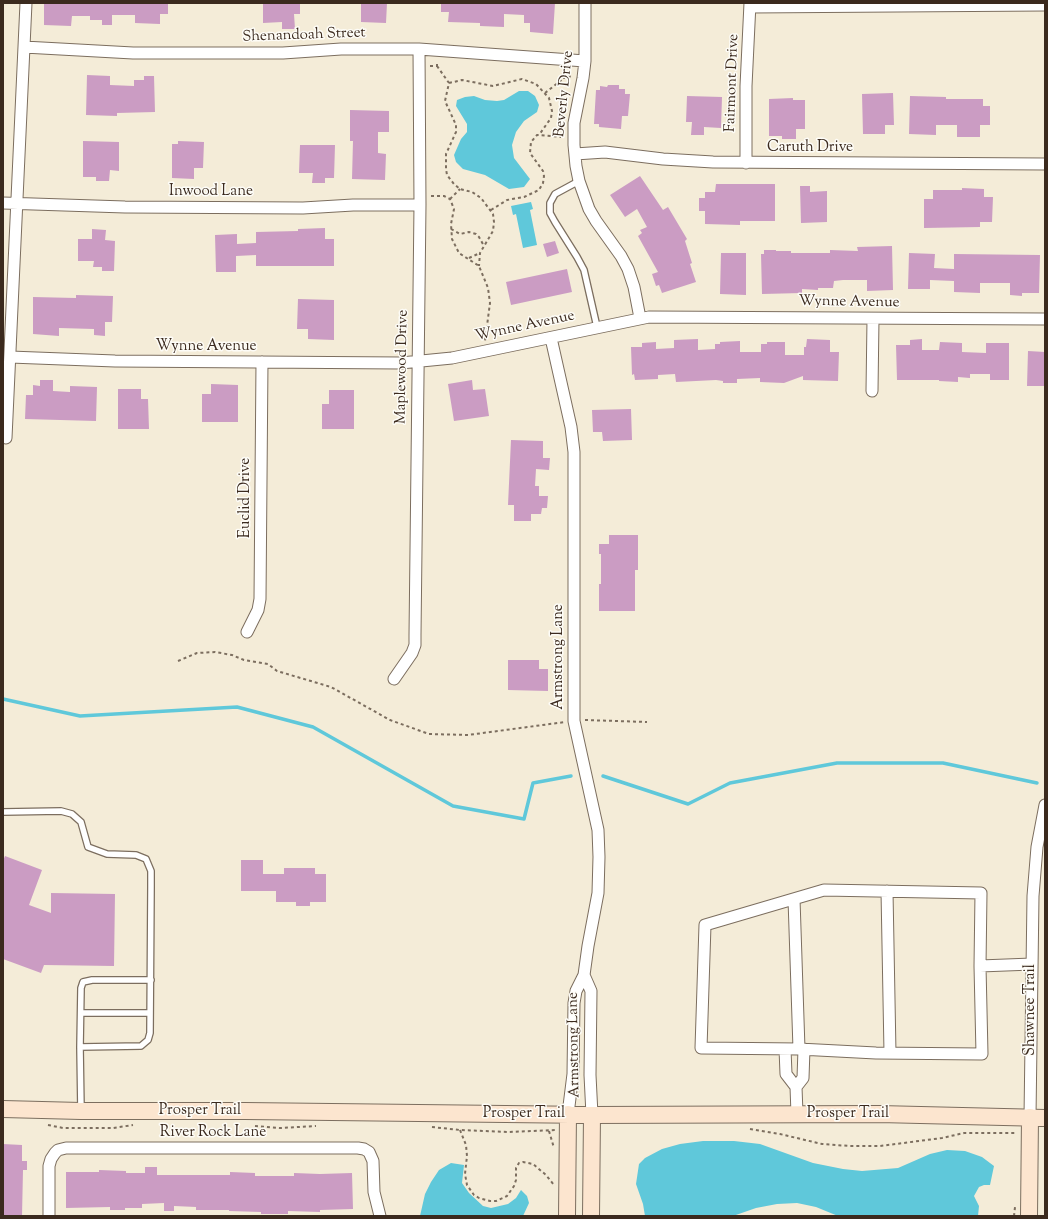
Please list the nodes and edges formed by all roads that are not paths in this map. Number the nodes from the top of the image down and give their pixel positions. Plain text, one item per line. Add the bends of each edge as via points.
1 (26, 3) edge
2 (585, 3) edge
3 (750, 5) edge
4 (910, 5) edge
5 (1045, 5) edge
6 (24, 47) junction
7 (420, 49) junction
8 (585, 61) junction
9 (575, 154) junction
10 (746, 163) junction
11 (1045, 164) edge
12 (579, 181) junction
13 (3, 203) edge
14 (16, 203) junction
15 (420, 205) junction
16 (640, 318) junction
17 (873, 319) junction
18 (1045, 319) edge
19 (597, 327) junction
20 (551, 338) junction
21 (10, 357) junction
22 (262, 362) junction
23 (418, 362) junction
24 (872, 391) dead end
25 (6, 438) dead end
26 (247, 632) dead end
27 (394, 679) dead end
28 (1045, 805) edge
29 (3, 812) edge
30 (887, 891) junction
31 (794, 899) junction
32 (1032, 964) junction
33 (980, 966) junction
34 (584, 975) junction
35 (151, 980) junction
36 (81, 1013) junction
37 (150, 1013) junction
38 (80, 1047) junction
39 (785, 1049) junction
40 (802, 1049) junction
41 (890, 1053) junction
42 (796, 1087) junction
43 (3, 1109) edge
44 (81, 1111) junction
45 (797, 1114) junction
46 (592, 1115) junction
47 (1038, 1118) edge
48 (568, 1122) junction
49 (49, 1216) edge
50 (380, 1216) edge
51 (567, 1216) edge
52 (591, 1216) edge
53 (1030, 1216) edge

1 - 6 street
2 - 8 street, Beverly Drive
3 - 4 street
3 - 10 street, Fairmont Drive
4 - 5 street
6 - 7 street, Shenandoah Street via 133,53 283,53 341,49
6 - 14 street
7 - 8 street, Shenandoah Street
7 - 15 street, Maplewood Drive
8 - 9 street, Beverly Drive via 574,123
9 - 10 street, Caruth Drive via 605,152 687,161
9 - 12 street, Beverly Drive
10 - 11 street, Caruth Drive
12 - 16 street, Beverly Drive via 596,221 628,269
12 - 19 lane via 555,194 550,203 550,213 584,270
13 - 14 street, Inwood Lane
14 - 15 street, Inwood Lane via 272,208
14 - 21 street
15 - 23 street, Maplewood Drive
16 - 17 street, Wynne Avenue via 670,316
16 - 19 street, Wynne Avenue
17 - 18 street, Wynne Avenue
17 - 24 street
19 - 20 street, Wynne Avenue
20 - 23 street, Wynne Avenue via 452,358
20 - 34 street, Armstrong Lane via 571,427 574,452 574,721 598,830 598,893
21 - 22 street, Wynne Avenue
21 - 25 street
22 - 23 street, Wynne Avenue
22 - 26 street, Euclid Drive via 260,599 258,610
23 - 27 street, Maplewood Drive via 415,645
28 - 32 street, Shawnee Trail via 1034,872
29 - 35 lane via 61,811 72,814 81,822 88,847 106,854 136,855 146,859 151,871
30 - 31 street via 824,890
30 - 33 street via 981,893
30 - 41 street
31 - 39 street via 706,925 701,1048
31 - 40 street
32 - 33 street
32 - 47 street, Shawnee Trail
33 - 41 street via 982,1054
34 - 46 street, Armstrong Lane via 591,991
34 - 48 street, Armstrong Lane via 576,991 574,1003 573,1074
35 - 36 lane via 84,982
35 - 37 lane
36 - 37 lane
36 - 38 lane
37 - 38 lane via 150,1033 148,1040 141,1046
38 - 44 lane
39 - 40 street
39 - 42 street via 786,1074
40 - 41 street
40 - 42 street via 803,1078
42 - 45 street
43 - 44 street, Prosper Trail
44 - 48 street, Prosper Trail via 245,1111
45 - 46 street, Prosper Trail
45 - 47 street, Prosper Trail
46 - 48 street, Prosper Trail
46 - 52 street
47 - 53 street, Shawnee Trail
48 - 51 street
49 - 50 street, River Rock Lane via 49,1166 55,1153 66,1148 358,1148 371,1154 374,1192

